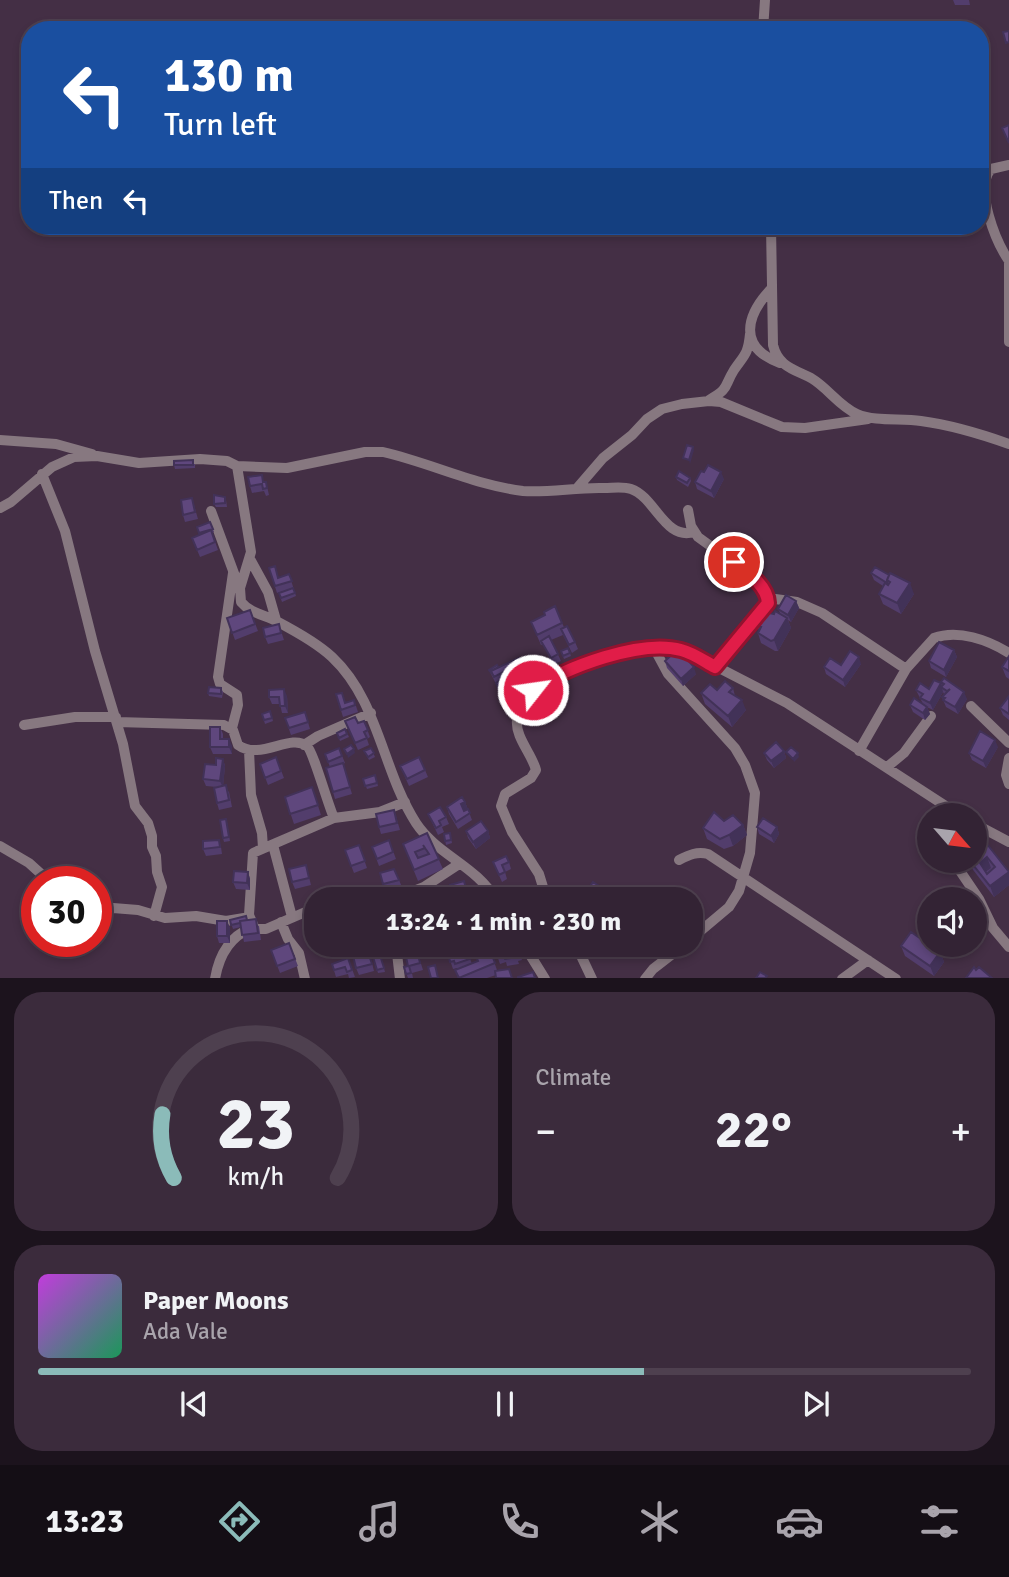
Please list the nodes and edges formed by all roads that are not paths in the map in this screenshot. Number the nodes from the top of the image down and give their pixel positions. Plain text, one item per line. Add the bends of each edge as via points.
1 (765, 0) edge
2 (764, 21) edge
3 (1009, 164) edge
4 (989, 173) edge
5 (989, 208) edge
6 (771, 235) edge
7 (1009, 262) edge
8 (772, 288) junction
9 (750, 334) junction
10 (1009, 342) edge
11 (782, 364) junction
12 (709, 401) junction
13 (876, 419) junction
14 (0, 440) edge
15 (1009, 444) edge
16 (97, 456) junction
17 (237, 466) junction
18 (42, 474) junction
19 (578, 487) junction
20 (0, 508) edge
21 (211, 510) dead end
22 (688, 510) dead end
23 (694, 533) junction
24 (250, 559) junction
25 (233, 573) junction
26 (240, 586) junction
27 (768, 598) junction
28 (276, 620) junction
29 (654, 648) junction
30 (1009, 653) edge
31 (715, 667) junction
32 (906, 670) junction
33 (971, 706) dead end
34 (371, 713) junction
35 (931, 716) dead end
36 (116, 719) junction
37 (23, 725) dead end
38 (232, 728) junction
39 (1009, 743) edge
40 (304, 745) junction
41 (249, 750) junction
42 (859, 751) junction
43 (1009, 758) edge
44 (887, 767) junction
45 (1009, 785) edge
46 (405, 802) junction
47 (941, 803) edge
48 (334, 818) junction
49 (987, 836) edge
50 (1009, 842) edge
51 (0, 846) edge
52 (268, 846) junction
53 (679, 860) dead end
54 (459, 864) junction
55 (32, 866) edge
56 (961, 873) edge
57 (744, 878) junction
58 (424, 887) edge
59 (487, 887) edge
60 (543, 887) edge
61 (112, 908) edge
62 (304, 912) edge
63 (249, 915) junction
64 (154, 916) junction
65 (292, 917) junction
66 (281, 922) junction
67 (253, 927) junction
68 (703, 929) edge
69 (1009, 947) edge
70 (397, 957) edge
71 (532, 957) edge
72 (582, 957) edge
73 (668, 957) edge
74 (868, 960) junction
75 (301, 977) edge
76 (215, 978) edge
77 (400, 978) edge
78 (545, 978) edge
79 (592, 978) edge
80 (645, 978) edge
81 (842, 978) edge
82 (896, 978) edge

1 - 2 street
3 - 4 street
5 - 7 street via 995,236
6 - 8 street
7 - 10 street
8 - 9 street via 755,308
8 - 11 street via 773,345
9 - 11 street via 762,352
9 - 12 street via 744,358 727,388
11 - 13 street via 819,383 854,413
12 - 13 street via 782,427
12 - 19 street via 674,406 647,419
13 - 15 street via 927,422
14 - 16 street via 56,444
16 - 17 street via 139,463 200,458
16 - 18 street via 74,457
17 - 19 street via 287,468 383,452 496,487 527,491
17 - 24 street
18 - 20 street
18 - 36 street via 65,531
19 - 23 street via 634,490 665,523 684,534
21 - 25 street
22 - 23 street
23 - 27 street via 745,571
24 - 26 street
24 - 28 street via 268,592
25 - 26 street
25 - 38 street via 218,677 220,684 237,695
26 - 28 street via 239,597 245,607
27 - 31 street via 764,610
27 - 32 street via 796,602 822,613
28 - 34 street via 332,657
29 - 31 street via 681,650
29 - 57 street via 668,674 745,765 755,793
29 - 60 street via 611,655 570,670 533,690 521,708 518,730 536,770 505,794 501,806
30 - 32 street via 970,637 941,635 928,642
31 - 42 street via 787,703
32 - 42 street
33 - 39 street
34 - 40 street
34 - 46 street
35 - 44 street via 904,753
36 - 37 street via 75,717
36 - 38 street
36 - 64 street via 135,806 148,823 162,883
38 - 41 street via 238,745
40 - 41 street
40 - 48 street via 311,751
41 - 52 street via 251,795
42 - 44 street
43 - 45 street
44 - 47 street
46 - 48 street via 380,812
46 - 54 street via 427,836
48 - 52 street
49 - 50 street
51 - 55 street
52 - 63 street via 252,855
52 - 65 street
53 - 57 street via 701,852
54 - 58 street
54 - 59 street
56 - 69 street
57 - 68 street via 731,905
57 - 74 street
61 - 64 street
62 - 65 street
63 - 64 street via 226,921
63 - 67 street
65 - 66 street
66 - 67 street via 261,930
66 - 75 street via 298,950
67 - 76 street via 228,944
70 - 77 street
71 - 78 street
72 - 79 street
73 - 80 street
74 - 81 street
74 - 82 street

